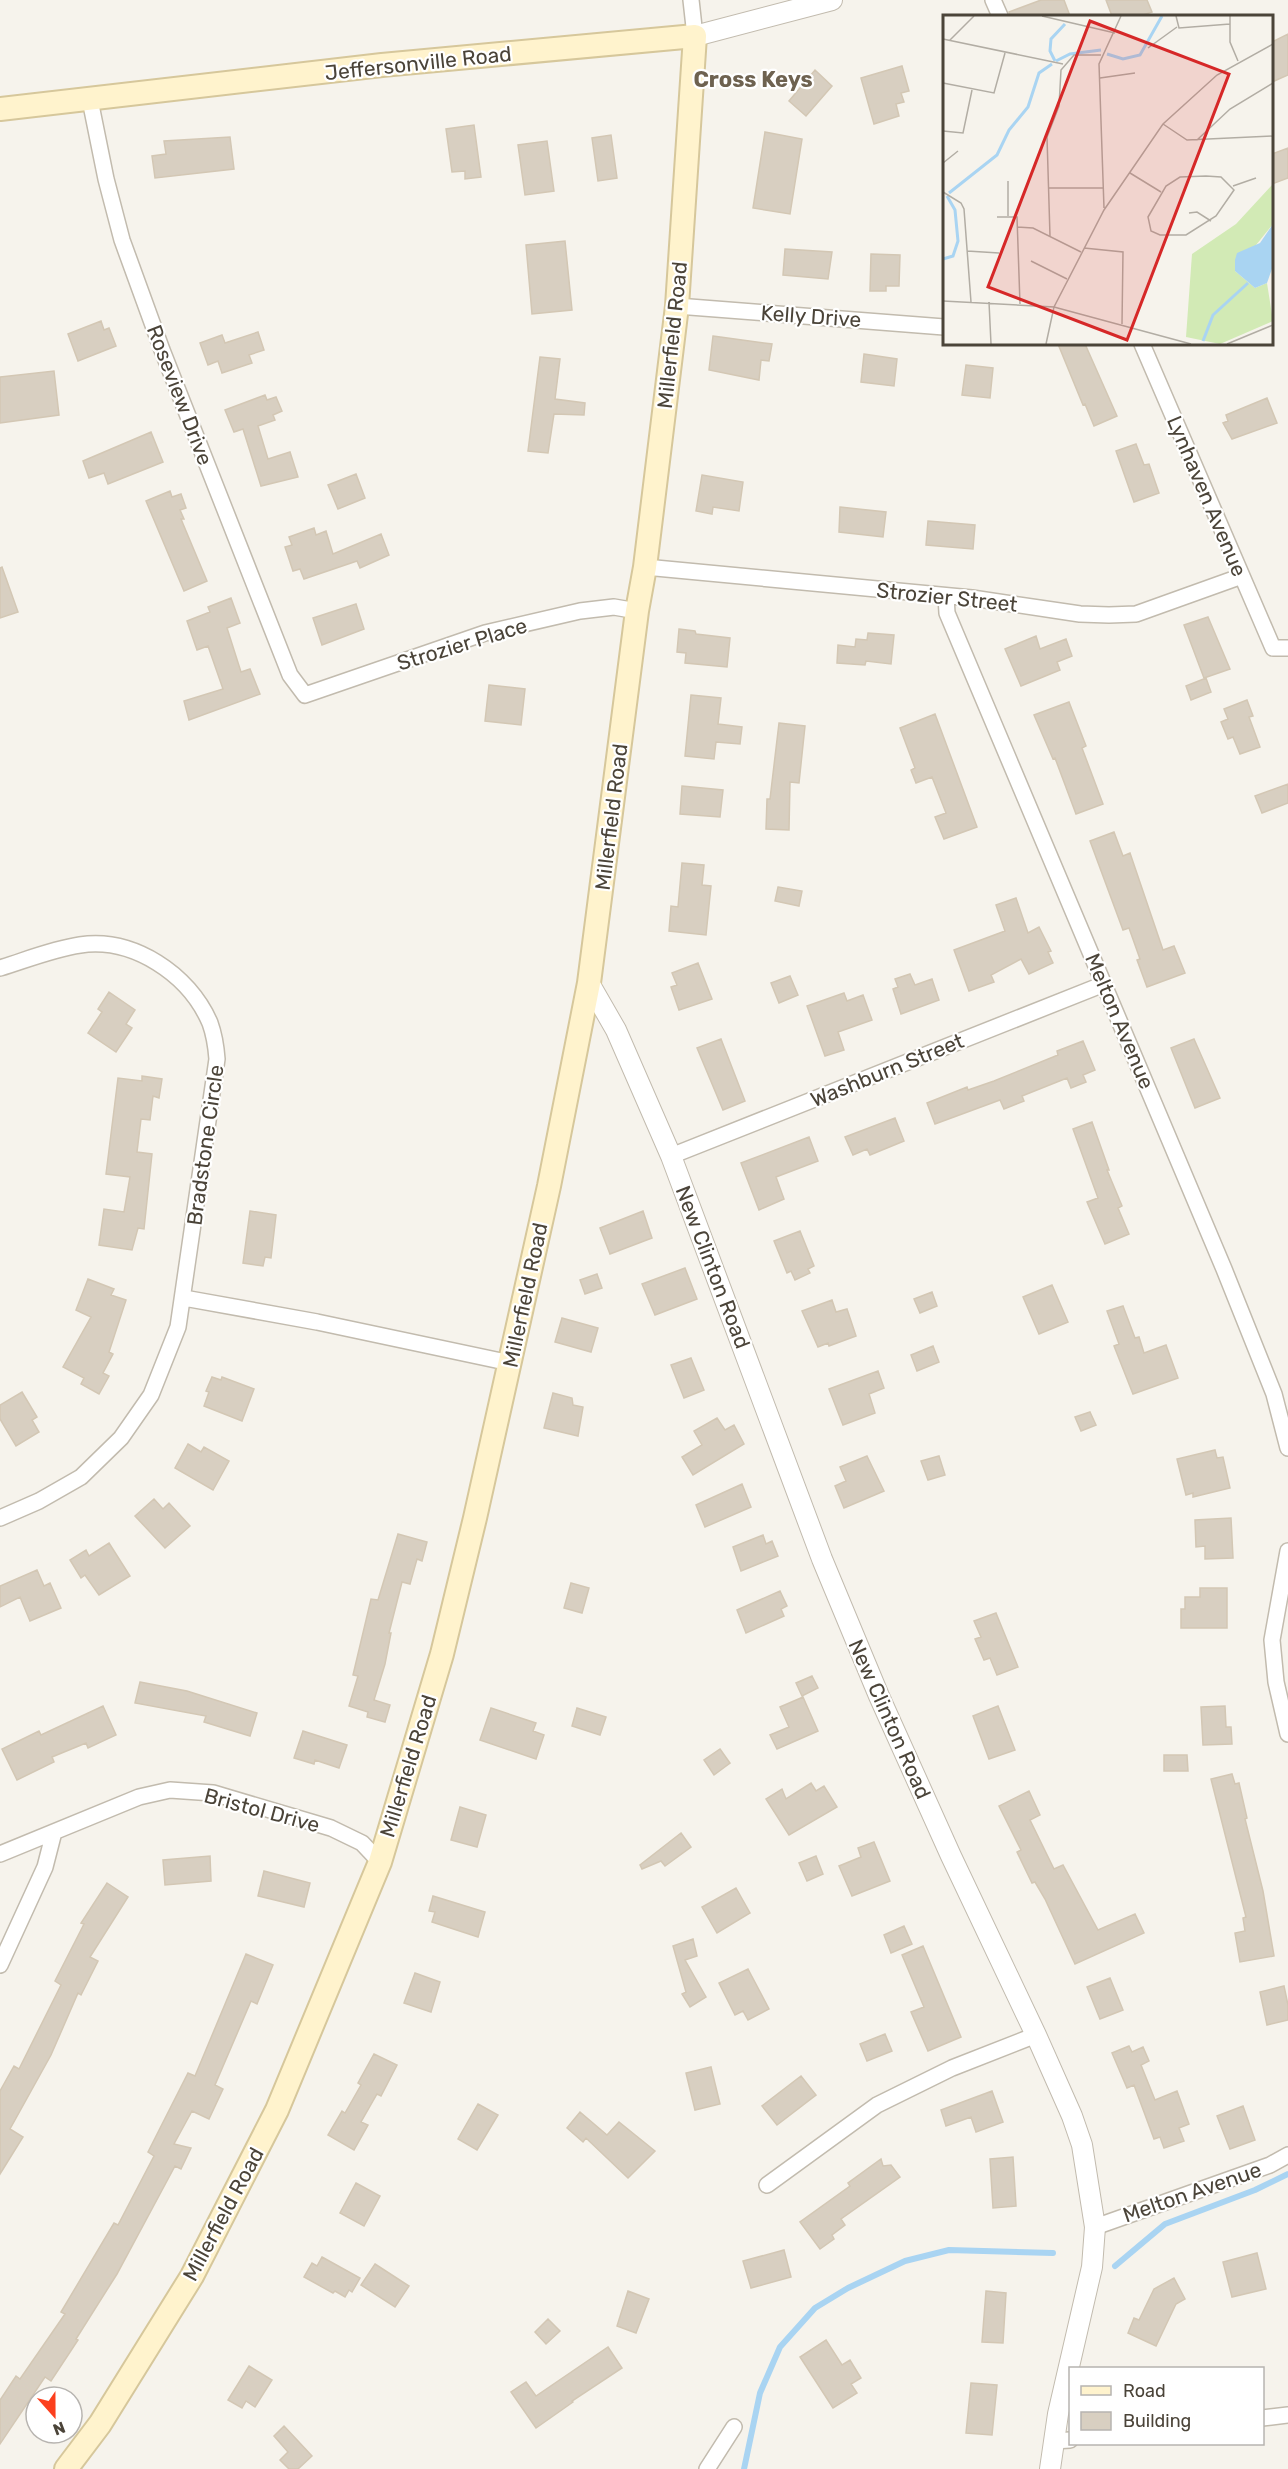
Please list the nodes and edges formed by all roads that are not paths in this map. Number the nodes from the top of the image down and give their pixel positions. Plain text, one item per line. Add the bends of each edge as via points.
1 (691, 0) edge
2 (832, 0) edge
3 (993, 0) edge
4 (1000, 15) edge
5 (695, 36) junction
6 (90, 100) junction
7 (0, 109) edge
8 (677, 306) junction
9 (943, 327) edge
10 (1142, 345) edge
11 (645, 567) junction
12 (1242, 576) junction
13 (946, 597) junction
14 (637, 611) junction
15 (1281, 648) edge
16 (296, 683) joint
17 (0, 968) edge
18 (589, 983) junction
19 (1104, 984) junction
20 (671, 1156) junction
21 (184, 1298) junction
22 (510, 1363) junction
23 (1288, 1448) edge
24 (0, 1518) edge
25 (1288, 1551) edge
26 (1288, 1734) edge
27 (54, 1832) junction
28 (0, 1854) edge
29 (380, 1862) junction
30 (0, 1965) edge
31 (1036, 2036) junction
32 (1288, 2155) edge
33 (767, 2185) dead end
34 (1095, 2227) junction
35 (1074, 2367) edge
36 (1069, 2399) edge
37 (1288, 2415) edge
38 (1264, 2418) edge
39 (734, 2427) dead end
40 (1062, 2440) edge
41 (66, 2469) edge
42 (707, 2469) edge
43 (1050, 2469) edge

1 - 5 street
2 - 5 street, Jeffersonville Road
3 - 4 street
5 - 6 main road, Jeffersonville Road via 382,66
5 - 8 main road, Millerfield Road
6 - 7 main road, Jeffersonville Road
6 - 16 street, Roseview Drive via 126,251
8 - 9 street, Kelly Drive
8 - 11 main road, Millerfield Road
10 - 12 street, Lynhaven Avenue
11 - 13 street, Strozier Street
11 - 14 main road, Millerfield Road
12 - 13 street, Strozier Street via 1136,614 1080,614
12 - 15 street, Lynhaven Avenue
13 - 19 street, Melton Avenue via 947,613
14 - 16 street, Strozier Place via 614,607 580,611 484,633 305,695
14 - 18 main road, Millerfield Road
17 - 21 street, Bradstone Circle via 81,944 112,945 147,956 176,976 202,1008 210,1024 217,1059
18 - 20 street, New Clinton Road via 616,1030
18 - 22 main road, Millerfield Road
19 - 20 street, Washburn Street
19 - 23 street, Melton Avenue via 1274,1394
20 - 31 street, New Clinton Road via 822,1560 879,1696
21 - 22 street
21 - 24 street, Bradstone Circle via 166,1363 151,1395 121,1438 81,1476
22 - 29 main road, Millerfield Road via 442,1654
25 - 26 street via 1272,1640 1276,1682
27 - 28 street, Bristol Drive
27 - 29 street, Bristol Drive via 139,1797 170,1790 213,1793 331,1828 362,1843
27 - 30 street via 45,1867
29 - 41 main road, Millerfield Road via 277,2110 192,2276 99,2424
31 - 33 street via 952,2068 877,2105
31 - 34 street, New Clinton Road via 1082,2145
32 - 34 street, Melton Avenue via 1270,2165
34 - 35 street, New Clinton Road
36 - 40 street, New Clinton Road
37 - 38 street
39 - 42 street
40 - 43 street, New Clinton Road

